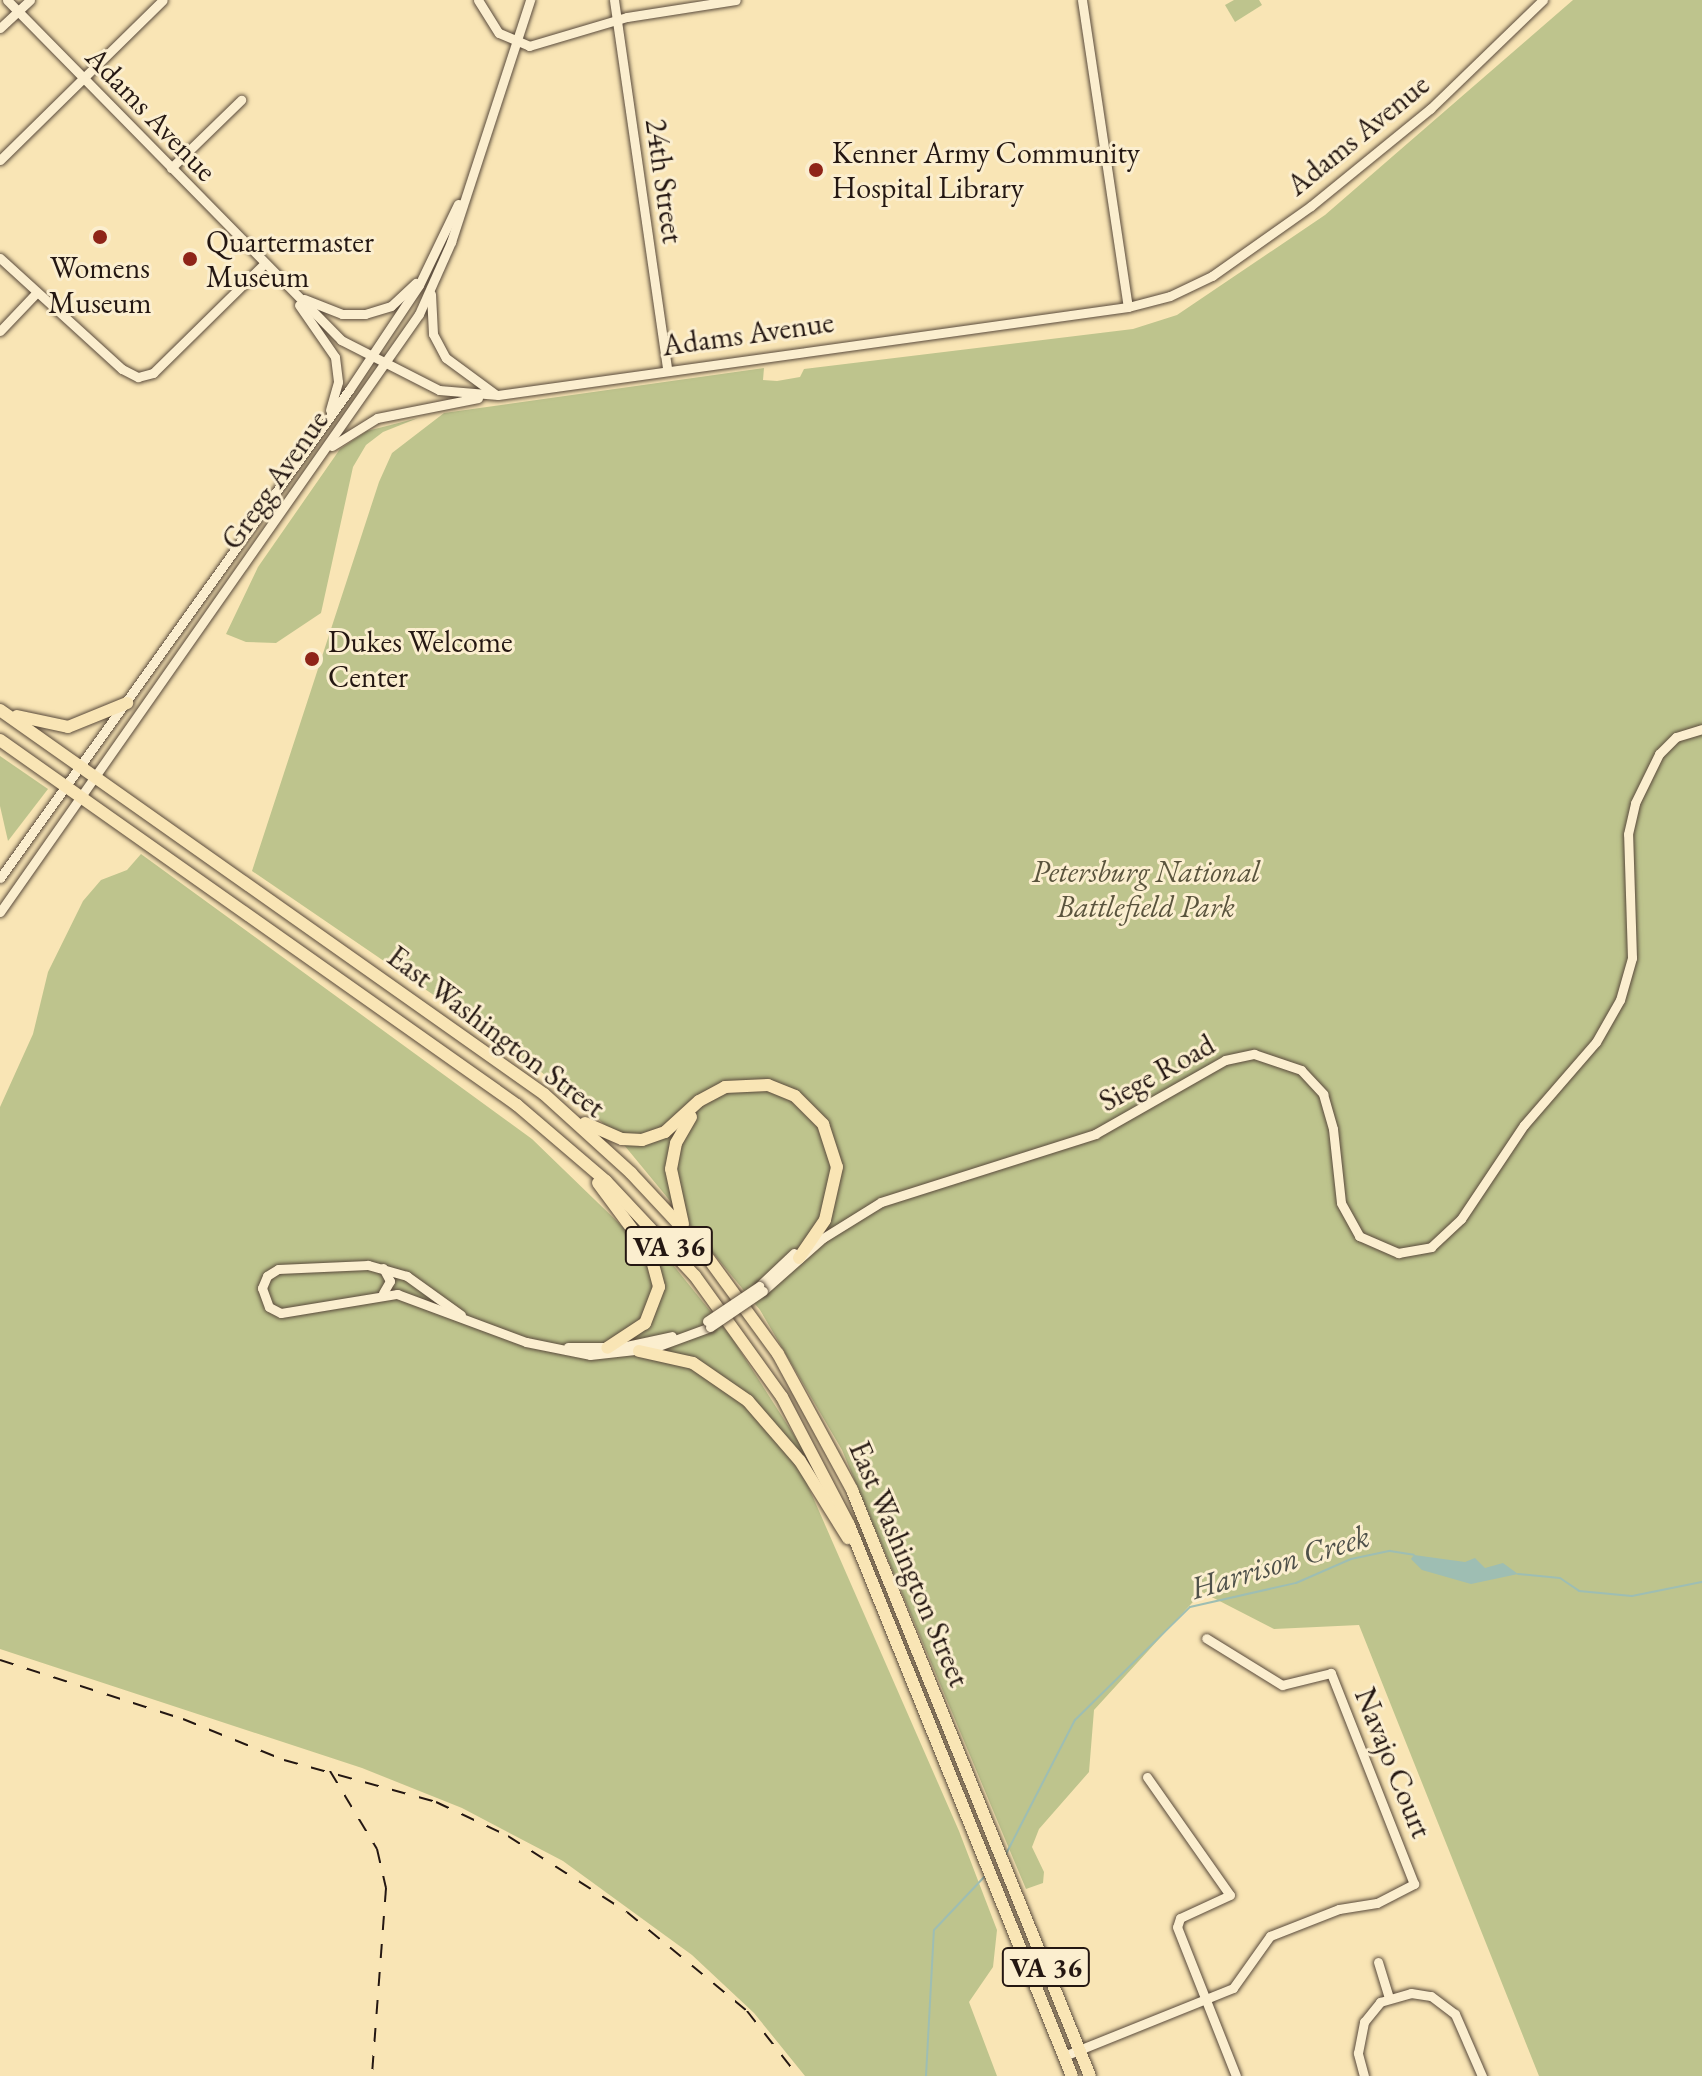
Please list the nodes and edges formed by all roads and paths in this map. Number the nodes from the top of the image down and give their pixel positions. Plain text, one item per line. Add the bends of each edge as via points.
1 (7, 0) edge
2 (30, 0) edge
3 (163, 0) edge
4 (478, 0) edge
5 (530, 0) edge
6 (614, 0) edge
7 (736, 0) edge
8 (1082, 0) edge
9 (1543, 0) edge
10 (18, 12) junction
11 (617, 19) junction
12 (0, 28) edge
13 (515, 44) junction
14 (83, 78) junction
15 (241, 100) dead end
16 (0, 160) edge
17 (171, 168) junction
18 (473, 171) junction
19 (0, 258) edge
20 (264, 264) junction
21 (426, 272) junction
22 (285, 286) junction
23 (431, 290) junction
24 (36, 293) junction
25 (1128, 307) junction
26 (0, 331) edge
27 (371, 358) junction
28 (385, 367) junction
29 (667, 370) junction
30 (498, 395) junction
31 (325, 422) junction
32 (321, 456) junction
33 (147, 675) junction
34 (161, 683) junction
35 (127, 703) junction
36 (0, 709) edge
37 (1702, 729) edge
38 (0, 740) edge
39 (81, 768) junction
40 (93, 777) junction
41 (66, 786) junction
42 (81, 797) junction
43 (0, 878) edge
44 (0, 912) edge
45 (568, 1115) junction
46 (571, 1149) junction
47 (683, 1228) junction
48 (796, 1256) junction
49 (383, 1268) junction
50 (383, 1293) junction
51 (461, 1315) junction
52 (708, 1324) junction
53 (548, 1347) junction
54 (607, 1348) junction
55 (639, 1351) junction
56 (868, 1569) junction
57 (1206, 1638) dead end
58 (1147, 1777) dead end
59 (1378, 1962) dead end
60 (1389, 1997) junction
61 (1206, 2000) junction
62 (1080, 2050) junction
63 (1064, 2056) junction
64 (1072, 2076) edge
65 (1090, 2076) edge
66 (1236, 2076) edge
67 (1364, 2076) edge
68 (1482, 2076) edge

1 - 10 street, Adams Avenue
2 - 10 street
3 - 14 street
4 - 13 street via 499,33
5 - 13 street, Gregg Avenue
6 - 11 street, 24th Street
7 - 11 street
8 - 25 street
9 - 25 street, Adams Avenue via 1430,109 1311,206 1212,276 1170,296
10 - 12 street
10 - 14 street, Adams Avenue
11 - 13 street via 539,45
11 - 29 street, 24th Street
13 - 18 street, Gregg Avenue
14 - 16 street
14 - 17 street, Adams Avenue
15 - 17 street
17 - 20 street, Adams Avenue
18 - 21 street, Gregg Avenue
18 - 23 street, Gregg Avenue
19 - 24 street
20 - 22 street, Adams Avenue
20 - 24 street via 153,373 138,377
21 - 22 street via 391,306 365,314 332,312
21 - 27 street, Gregg Avenue
22 - 27 street, Adams Avenue via 341,340
22 - 31 street via 335,357 338,382
23 - 28 street, Gregg Avenue
23 - 30 street via 430,323 438,346 453,367
24 - 26 street
25 - 29 street, Adams Avenue
27 - 28 street, Adams Avenue
27 - 31 street, Gregg Avenue
28 - 30 street, Adams Avenue via 439,390
28 - 32 street, Gregg Avenue
29 - 30 street, Adams Avenue
30 - 32 street via 377,418
31 - 33 street, Gregg Avenue
32 - 34 street, Gregg Avenue
33 - 34 street
33 - 35 street, Gregg Avenue
34 - 40 street, Gregg Avenue
35 - 36 highway via 68,727
35 - 39 street, Gregg Avenue
36 - 39 highway, East Washington Street / VA 36
37 - 48 street, Siege Road via 1676,737 1659,754 1635,803 1628,834 1632,958 1620,1000 1596,1042 1524,1125 1461,1219 1431,1247 1412,1253 1386,1251 1359,1236 1341,1203 1333,1129 1323,1094 1301,1070 1254,1054 1225,1060 1095,1134 881,1202
38 - 41 highway, East Washington Street / VA 36
39 - 40 highway, East Washington Street / VA 36
39 - 41 street, Gregg Avenue
40 - 42 street, Gregg Avenue
40 - 45 highway, East Washington Street / VA 36
41 - 42 highway, East Washington Street / VA 36
41 - 43 street, Gregg Avenue
42 - 44 street, Gregg Avenue
42 - 46 highway, East Washington Street / VA 36 via 481,1078
45 - 47 highway, East Washington Street / VA 36
45 - 48 highway via 610,1135 642,1140 665,1132 699,1101 725,1087 768,1085 795,1096 823,1124 837,1167 825,1220
46 - 54 highway via 635,1229 658,1274 658,1295 649,1318 631,1336
46 - 56 highway, East Washington Street / VA 36 via 657,1233 749,1346 809,1444
47 - 48 highway via 671,1169 686,1124 721,1095 764,1091 804,1110 829,1156 830,1186 823,1210
47 - 62 highway, East Washington Street / VA 36 via 766,1335 833,1450
48 - 52 street, Siege Road, bridge
49 - 50 street via 390,1281
49 - 50 street, Siege Road via 278,1269 262,1288 269,1307 281,1313
49 - 51 street, Siege Road via 418,1283
50 - 51 street, Siege Road
51 - 53 street, Siege Road
52 - 54 street, Siege Road
52 - 55 street, Siege Road
53 - 54 street, Siege Road
53 - 55 street, Siege Road via 590,1355
55 - 56 highway via 693,1363 748,1401 800,1461
56 - 63 highway, East Washington Street / VA 36
57 - 61 street, Navajo Court via 1282,1685 1331,1673 1414,1880 1410,1889 1283,1931 1256,1951 1241,1980
58 - 61 street via 1230,1895 1177,1923
59 - 60 street
60 - 67 street via 1369,2012 1360,2033
60 - 68 street via 1420,1993 1448,2006 1461,2022
61 - 62 street
61 - 66 street
62 - 63 street
62 - 65 highway, East Washington Street / VA 36
63 - 64 highway, East Washington Street / VA 36

